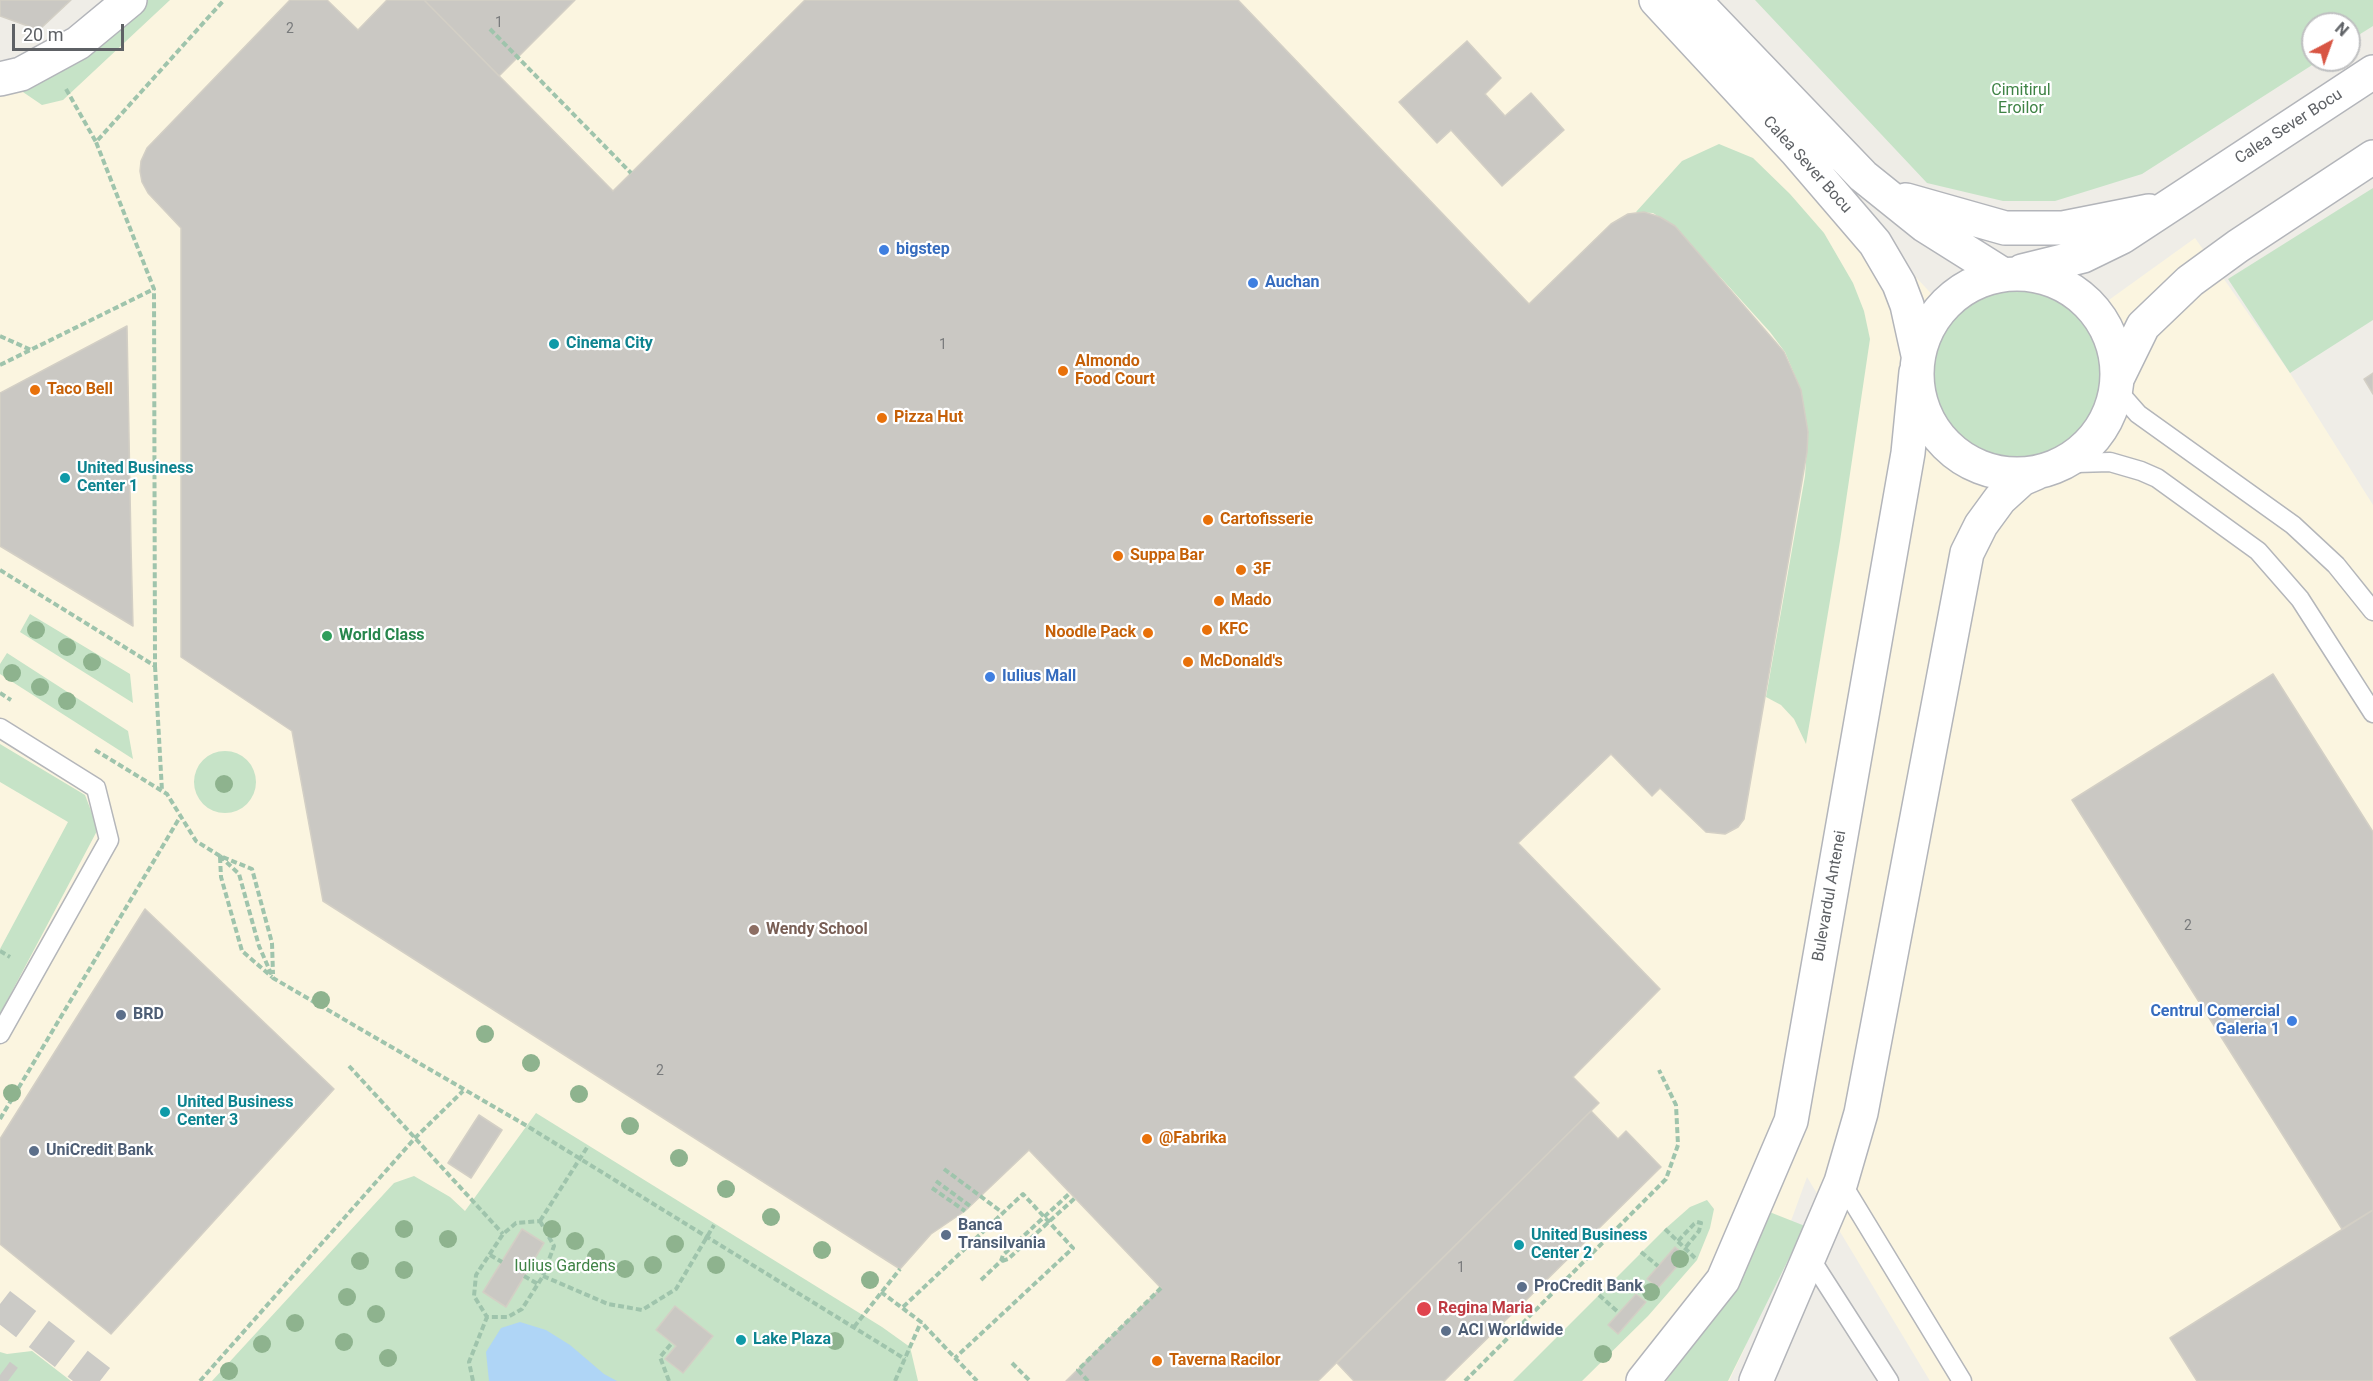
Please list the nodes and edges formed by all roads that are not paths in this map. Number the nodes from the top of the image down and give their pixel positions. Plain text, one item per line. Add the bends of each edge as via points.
1 (130, 0) edge
2 (1656, 0) edge
3 (1694, 0) edge
4 (2373, 72) edge
5 (0, 79) edge
6 (2373, 157) edge
7 (1877, 188) junction
8 (2167, 208) junction
9 (2007, 274) junction
10 (1917, 363) junction
11 (2117, 384) junction
12 (2045, 470) junction
13 (2373, 611) edge
14 (2373, 713) edge
15 (0, 728) edge
16 (0, 1034) edge
17 (1841, 1182) junction
18 (1810, 1257) junction
19 (1643, 1381) edge
20 (1756, 1381) edge
21 (1889, 1381) edge
22 (1962, 1381) edge

1 - 5 main road via 78,43 21,74
2 - 10 main road, Calea Sever Bocu via 1875,243 1907,305
3 - 7 main road, Calea Sever Bocu
4 - 8 main road, Calea Sever Bocu
6 - 11 main road via 2190,281 2143,326
7 - 8 main road via 1917,205 2005,228 2063,228
7 - 9 main road, Calea Sever Bocu via 1944,238
8 - 9 main road, Calea Sever Bocu via 2083,256
9 - 10 main road via 1973,284 1947,301 1928,326
9 - 11 main road via 2029,274 2061,284 2088,303 2107,330 2117,362
10 - 12 main road via 1922,408 1934,431 1952,451 1967,462 2000,473
10 - 19 main road, Bulevardul Antenei via 1908,453 1791,1120 1723,1280
11 - 12 main road via 2108,417 2095,436 2080,453
11 - 13 lane via 2139,414 2293,525 2336,565
12 - 14 lane via 2076,463 2110,462 2141,471 2157,478 2258,551 2300,598
12 - 17 main road via 2022,479 2000,499 1967,553 1874,1054
15 - 16 lane via 96,788 109,840
17 - 18 main road
17 - 22 lane
18 - 20 main road
18 - 21 lane

